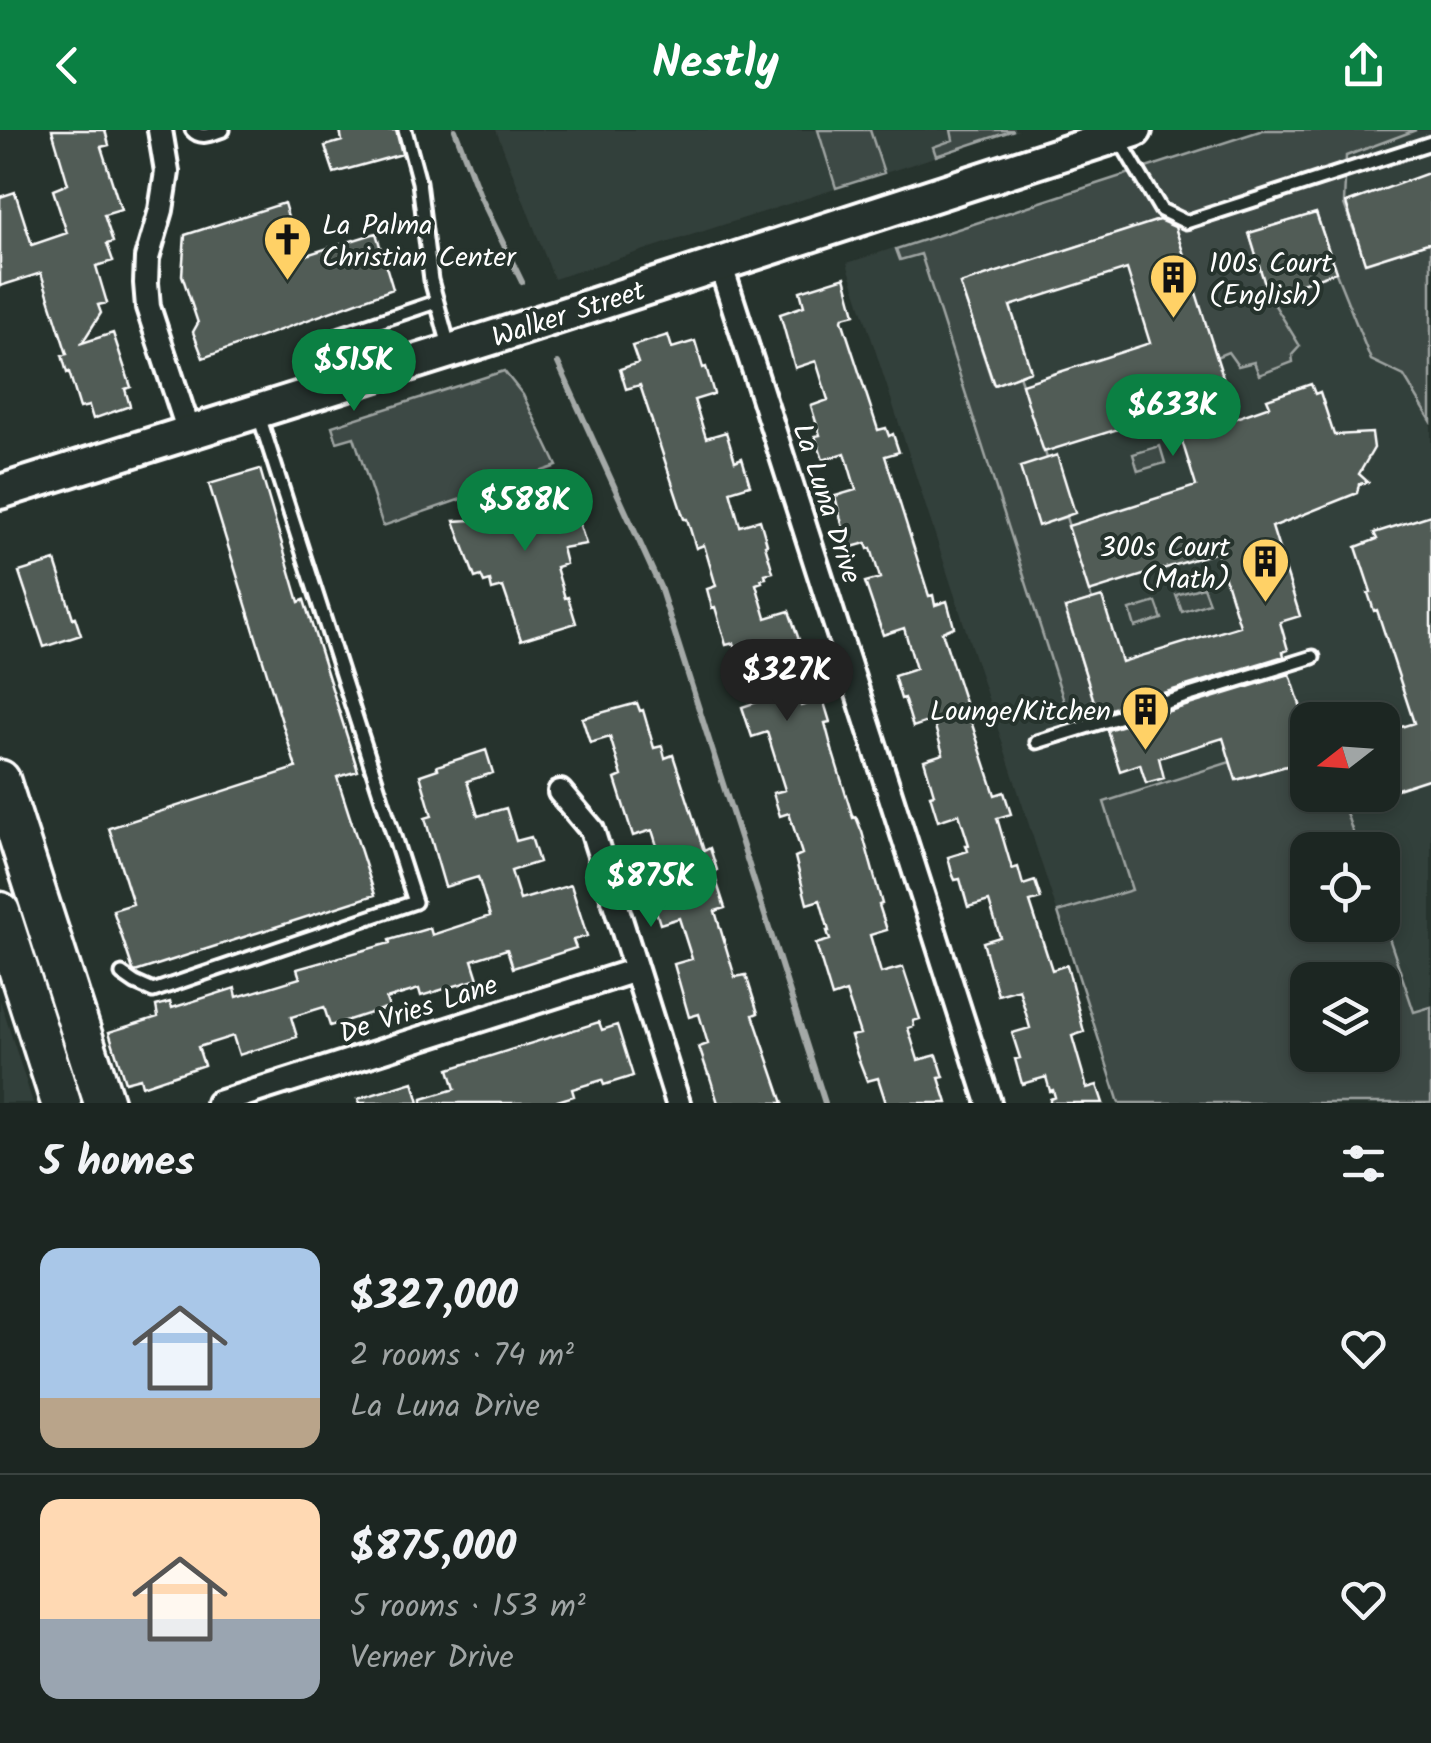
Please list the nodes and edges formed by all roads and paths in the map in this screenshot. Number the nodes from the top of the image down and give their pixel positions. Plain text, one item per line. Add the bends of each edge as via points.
1 (160, 130) edge
2 (192, 130) edge
3 (223, 130) edge
4 (404, 130) edge
5 (1126, 133) edge
6 (1431, 144) edge
7 (720, 263) junction
8 (436, 302) junction
9 (451, 351) junction
10 (351, 382) junction
11 (258, 412) junction
12 (189, 432) junction
13 (0, 492) edge
14 (1312, 656) dead end
15 (1037, 742) dead end
16 (0, 780) edge
17 (560, 792) dead end
18 (0, 912) edge
19 (636, 970) junction
20 (122, 974) dead end
21 (61, 1103) edge
22 (104, 1103) edge
23 (218, 1103) edge
24 (678, 1103) edge
25 (989, 1103) edge

1 - 12 street via 168,172 147,258 148,307
2 - 3 lane via 204,136
4 - 8 lane via 419,182
5 - 6 lane via 1161,210 1186,222
5 - 7 main road, Walker Street
7 - 9 main road, Walker Street
7 - 25 street, La Luna Drive
8 - 9 lane
8 - 10 lane via 341,334
9 - 10 main road, Walker Street
10 - 11 main road, Walker Street
11 - 12 main road, Walker Street
11 - 20 lane via 414,902 153,990
12 - 13 main road, Walker Street
14 - 15 lane
16 - 22 main road
17 - 19 street via 592,830
18 - 21 main road
19 - 23 street, De Vries Lane
19 - 24 street

